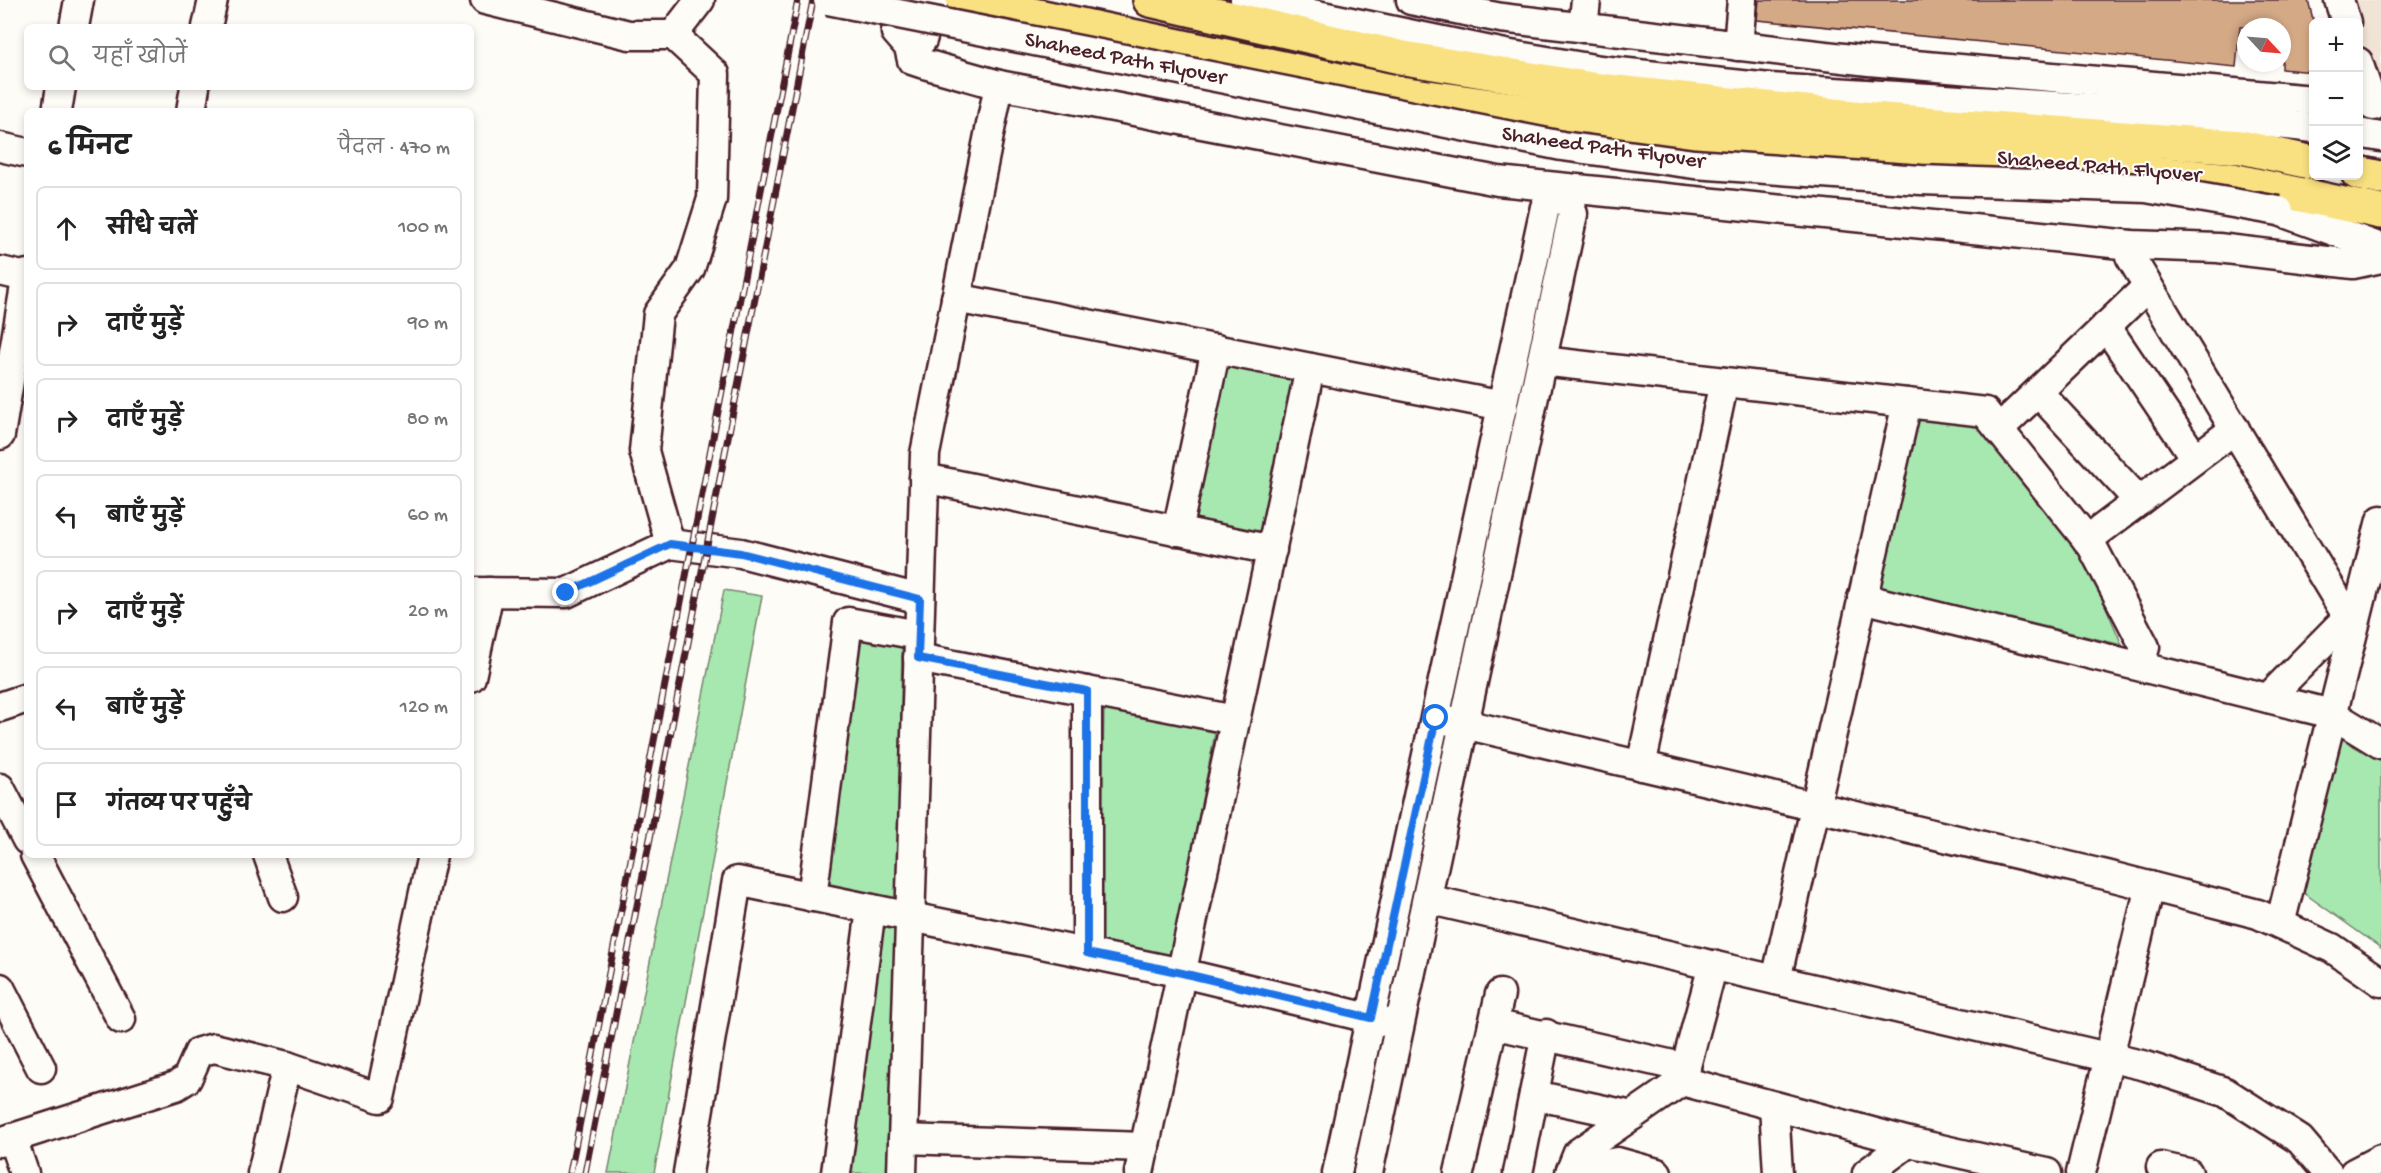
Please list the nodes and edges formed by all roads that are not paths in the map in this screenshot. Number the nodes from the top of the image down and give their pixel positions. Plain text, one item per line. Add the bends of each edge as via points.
1 (79, 0) edge
2 (213, 0) edge
3 (485, 0) edge
4 (700, 0) edge
5 (828, 0) edge
6 (906, 0) edge
7 (934, 0) edge
8 (963, 0) edge
9 (1150, 0) edge
10 (1245, 0) edge
11 (1411, 0) edge
12 (1586, 0) edge
13 (1743, 0) edge
14 (2339, 0) edge
15 (2345, 18) edge
16 (75, 24) edge
17 (208, 24) edge
18 (1583, 28) junction
19 (1402, 34) junction
20 (672, 35) junction
21 (1738, 46) junction
22 (909, 47) junction
23 (1188, 48) junction
24 (1369, 51) junction
25 (2361, 72) edge
26 (999, 85) junction
27 (61, 90) edge
28 (194, 90) edge
29 (1272, 90) junction
30 (2309, 100) edge
31 (2371, 106) edge
32 (58, 108) edge
33 (192, 108) edge
34 (2309, 128) edge
35 (2363, 134) edge
36 (2381, 136) edge
37 (0, 147) edge
38 (24, 152) edge
39 (2309, 162) edge
40 (2363, 174) edge
41 (2381, 178) edge
42 (1563, 188) junction
43 (2381, 212) edge
44 (2131, 245) junction
45 (2381, 248) edge
46 (2381, 258) edge
47 (0, 271) edge
48 (24, 275) edge
49 (2148, 286) junction
50 (24, 294) edge
51 (956, 298) junction
52 (2106, 326) junction
53 (1216, 349) junction
54 (1542, 361) junction
55 (1310, 368) junction
56 (1724, 382) junction
57 (2038, 392) junction
58 (1907, 403) junction
59 (1503, 406) junction
60 (1999, 429) junction
61 (2235, 429) junction
62 (0, 435) edge
63 (2195, 458) junction
64 (924, 478) junction
65 (2139, 501) junction
66 (2381, 523) edge
67 (1177, 531) junction
68 (2087, 540) junction
69 (670, 544) junction
70 (1272, 550) junction
71 (480, 592) edge
72 (1862, 598) junction
73 (920, 599) junction
74 (2352, 617) junction
75 (918, 646) junction
76 (474, 649) edge
77 (2140, 665) junction
78 (1087, 691) junction
79 (2268, 698) junction
80 (24, 699) edge
81 (0, 707) edge
82 (2332, 714) junction
83 (1436, 718) junction
84 (1236, 720) junction
85 (1465, 724) junction
86 (2381, 744) edge
87 (1641, 766) junction
88 (0, 788) edge
89 (1814, 807) junction
90 (24, 834) edge
91 (37, 858) edge
92 (269, 858) edge
93 (431, 858) edge
94 (2150, 886) junction
95 (283, 897) dead end
96 (812, 897) junction
97 (1427, 898) junction
98 (871, 909) junction
99 (910, 917) junction
100 (2280, 924) junction
101 (1087, 953) junction
102 (1713, 965) junction
103 (1182, 973) junction
104 (1776, 980) junction
105 (2381, 982) edge
106 (0, 988) edge
107 (1500, 994) dead end
108 (1371, 1018) junction
109 (121, 1019) dead end
110 (1493, 1024) junction
111 (1400, 1025) junction
112 (1546, 1034) junction
113 (2109, 1058) junction
114 (287, 1066) junction
115 (41, 1068) dead end
116 (1684, 1074) junction
117 (1534, 1095) junction
118 (1774, 1106) junction
119 (1632, 1116) junction
120 (903, 1139) junction
121 (6, 1140) edge
122 (1909, 1142) junction
123 (2381, 1159) edge
124 (1142, 1160) edge
125 (1570, 1172) edge
126 (24, 1173) edge
127 (262, 1173) edge
128 (688, 1173) edge
129 (836, 1173) edge
130 (902, 1173) edge
131 (1337, 1173) edge
132 (1368, 1173) edge
133 (1459, 1173) edge
134 (1518, 1173) edge
135 (1657, 1173) edge
136 (1778, 1173) edge
137 (1868, 1173) edge
138 (2047, 1173) edge
139 (2081, 1173) edge
140 (2328, 1173) edge
141 (2354, 1173) edge

1 - 16 street
2 - 17 street
3 - 20 street via 629,35
4 - 20 street
5 - 29 street, Shaheed Path Flyover, bridge
6 - 22 street via 896,32
7 - 22 street via 922,40
8 - 23 highway, Shaheed Path Flyover
9 - 24 highway, Shaheed Path Flyover
10 - 19 street
11 - 18 street via 1501,18
12 - 18 street
13 - 21 street
14 - 15 street
18 - 21 street
19 - 24 highway
19 - 34 street via 1600,70 1770,88 2184,114
20 - 69 street via 715,74 712,199 690,269 658,314 644,451
21 - 30 street
22 - 26 street via 916,62
23 - 29 highway, bridge
23 - 43 highway, Shaheed Path Flyover via 1400,93 1640,127 2232,180
24 - 39 highway, Shaheed Path Flyover via 1598,90 1872,119 2241,147
25 - 31 street
26 - 42 street via 1498,181
26 - 51 street
27 - 32 street
28 - 33 street
29 - 45 street, Shaheed Path Flyover, bridge via 1562,146 1694,164 1921,180 2146,188 2279,211
35 - 36 street
37 - 38 street
40 - 41 highway
42 - 44 street
42 - 54 street via 1574,214
42 - 59 street via 1545,207
44 - 46 street via 2218,248 2353,264
44 - 49 street via 2130,256
47 - 48 street
49 - 52 street
49 - 61 street
50 - 62 street
51 - 53 street
51 - 64 street via 925,454
52 - 57 street
52 - 63 street
53 - 55 street
53 - 67 street
54 - 56 street
54 - 85 street
55 - 59 street
55 - 70 street
56 - 58 street
56 - 87 street
57 - 60 street
57 - 65 street
58 - 60 street via 1985,412
58 - 72 street
59 - 83 street
60 - 68 street
61 - 63 street
61 - 74 street
63 - 65 street
64 - 67 street
64 - 73 street
65 - 68 street
66 - 74 street
67 - 70 street
68 - 77 street via 2145,647
69 - 71 street via 566,593
69 - 73 street via 741,553
70 - 84 street
71 - 76 street
72 - 77 street
72 - 89 street
73 - 75 street
74 - 79 street
74 - 82 street
75 - 78 street
75 - 96 street via 848,622
75 - 99 street
77 - 79 street
78 - 84 street
78 - 101 street
79 - 82 street
80 - 81 street
82 - 86 street
82 - 100 street
83 - 85 street
83 - 108 street
84 - 103 street
85 - 87 street
85 - 97 street
87 - 89 street
88 - 90 street
89 - 94 street
89 - 104 street
91 - 109 street
92 - 95 street
93 - 114 street via 380,1098
94 - 100 street via 2258,914
94 - 113 street
96 - 98 street
96 - 128 street via 737,881
97 - 102 street
97 - 111 street
98 - 99 street
98 - 129 street
99 - 101 street
99 - 120 street
100 - 105 street via 2332,948
101 - 103 street
102 - 104 street
102 - 116 street
103 - 108 street
103 - 124 street
104 - 113 street
106 - 115 street
107 - 110 street
108 - 111 street
108 - 131 street
110 - 112 street
110 - 133 street
111 - 132 street
112 - 116 street
112 - 117 street
113 - 139 street
113 - 140 street via 2225,1092 2300,1140
114 - 121 street via 214,1048 199,1052 187,1079 176,1086
114 - 127 street
116 - 118 street
116 - 119 street
117 - 119 street
117 - 134 street
118 - 122 street
118 - 136 street
119 - 125 street via 1578,1153
120 - 124 street
120 - 130 street
121 - 126 street
122 - 137 street
122 - 138 street
123 - 141 street
125 - 135 street via 1617,1162

